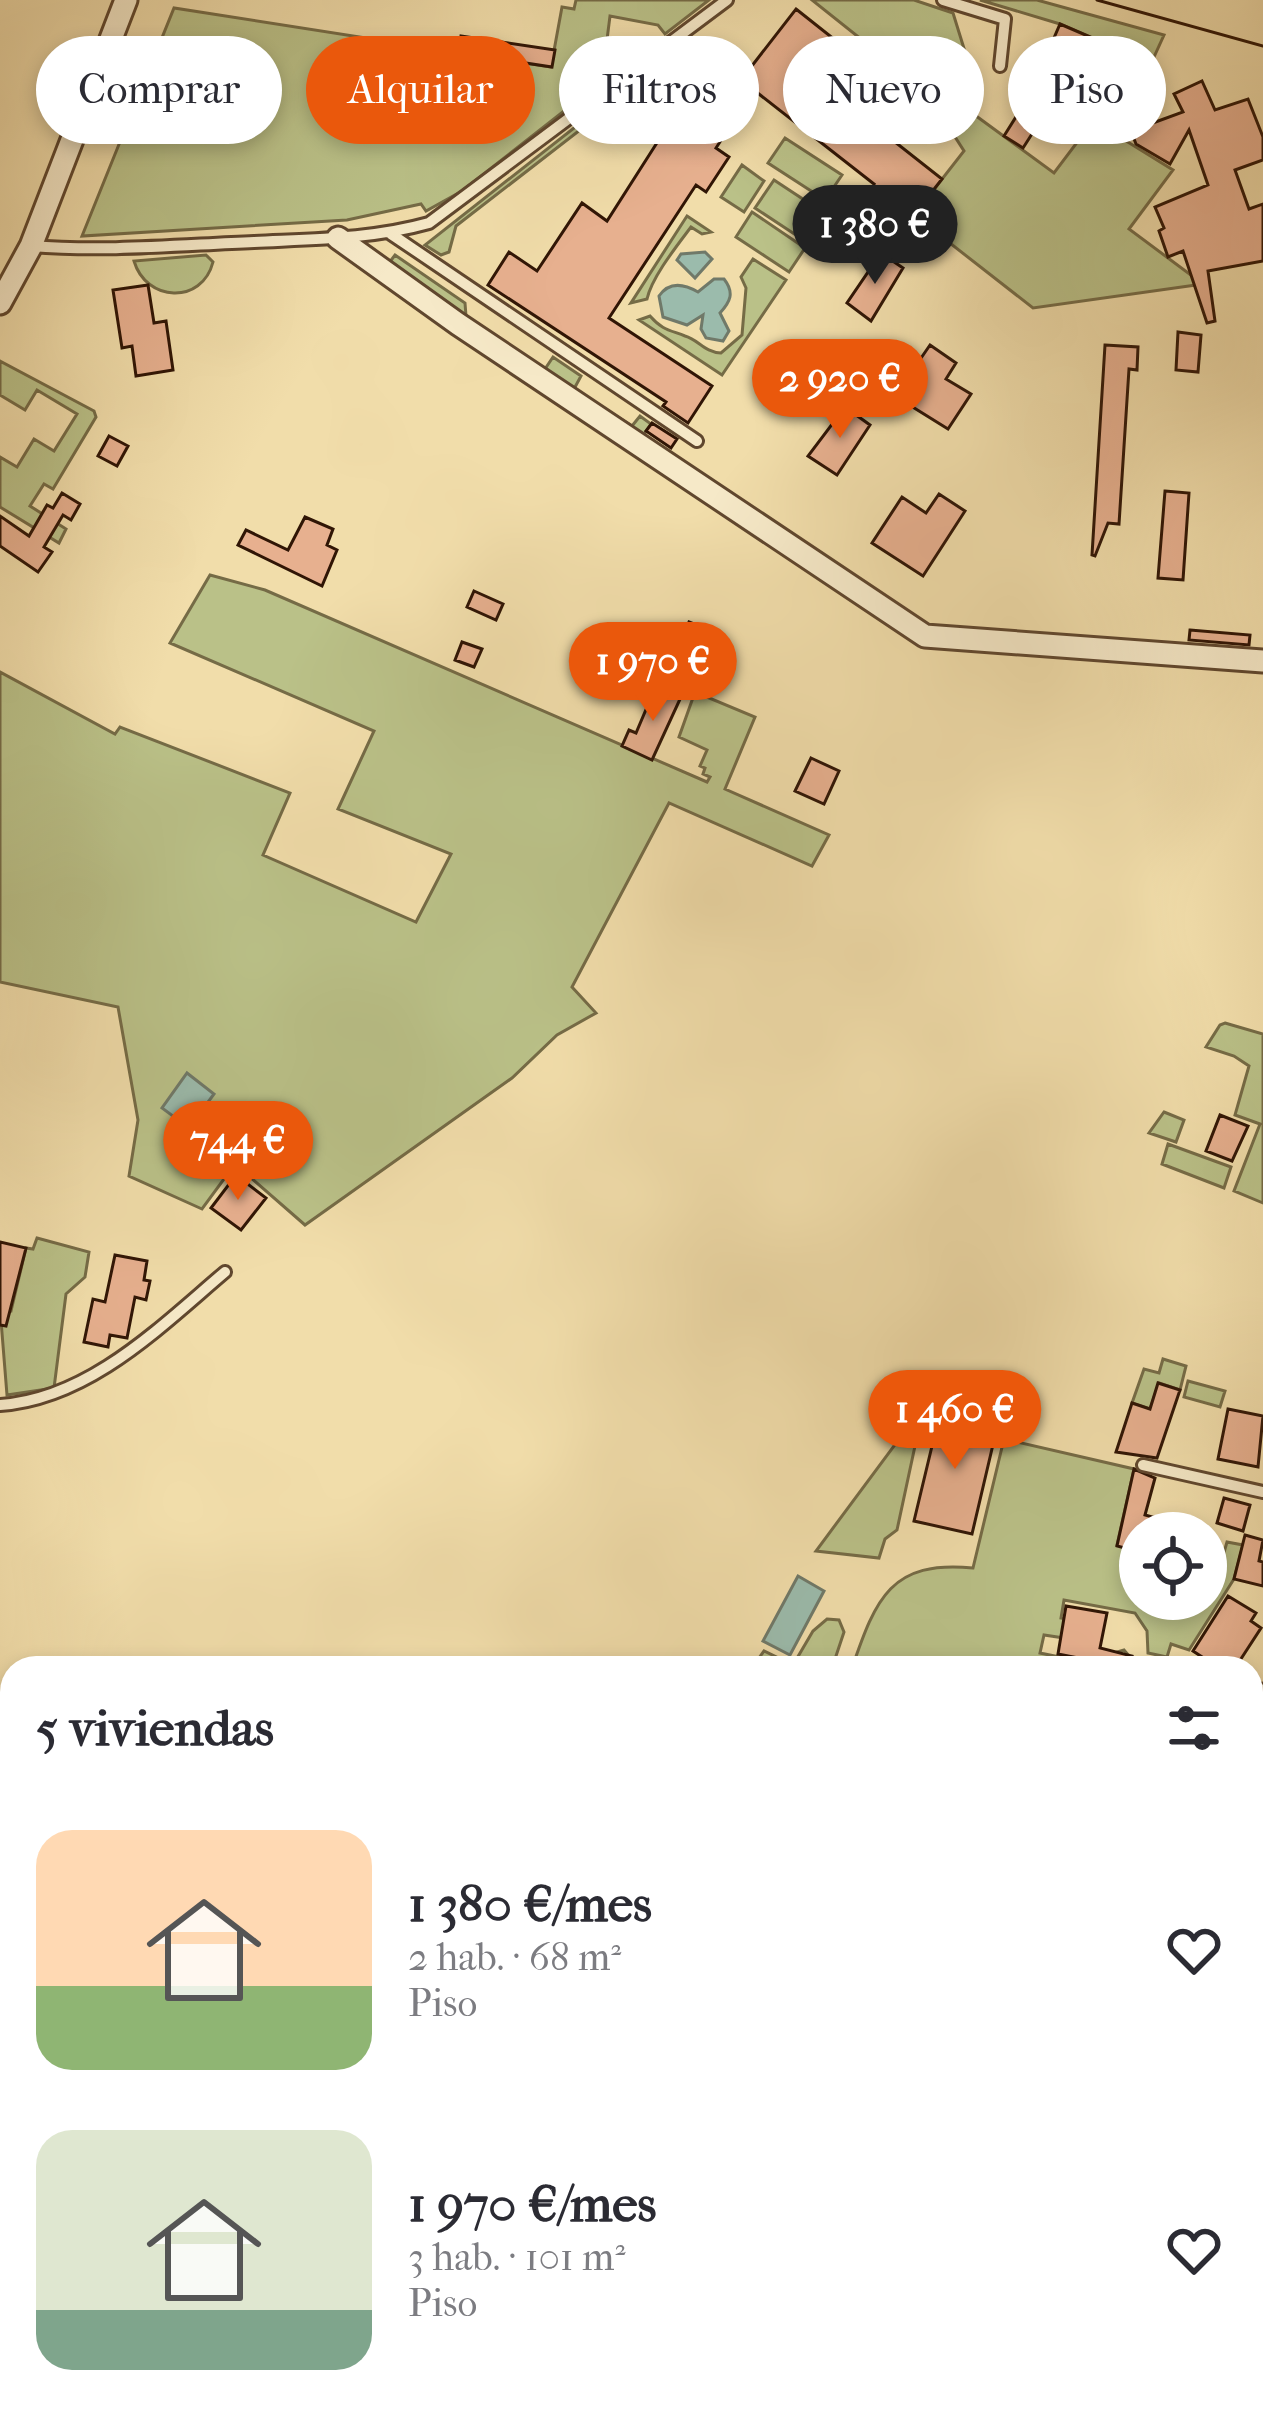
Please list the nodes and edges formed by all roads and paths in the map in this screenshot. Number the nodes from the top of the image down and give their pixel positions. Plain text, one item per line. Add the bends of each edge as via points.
1 (126, 0) edge
2 (727, 0) edge
3 (944, 0) edge
4 (1000, 66) dead end
5 (391, 234) junction
6 (338, 238) junction
7 (31, 246) junction
8 (0, 303) edge
9 (697, 441) dead end
10 (1263, 661) edge
11 (225, 1272) dead end
12 (0, 1405) edge
13 (1143, 1465) dead end
14 (1263, 1492) edge

1 - 7 street
2 - 5 lane via 429,224
3 - 4 lane via 1005,19
5 - 6 lane
5 - 9 lane
6 - 7 lane via 96,251
6 - 10 street via 925,637
7 - 8 street
11 - 12 lane via 79,1383
13 - 14 lane

